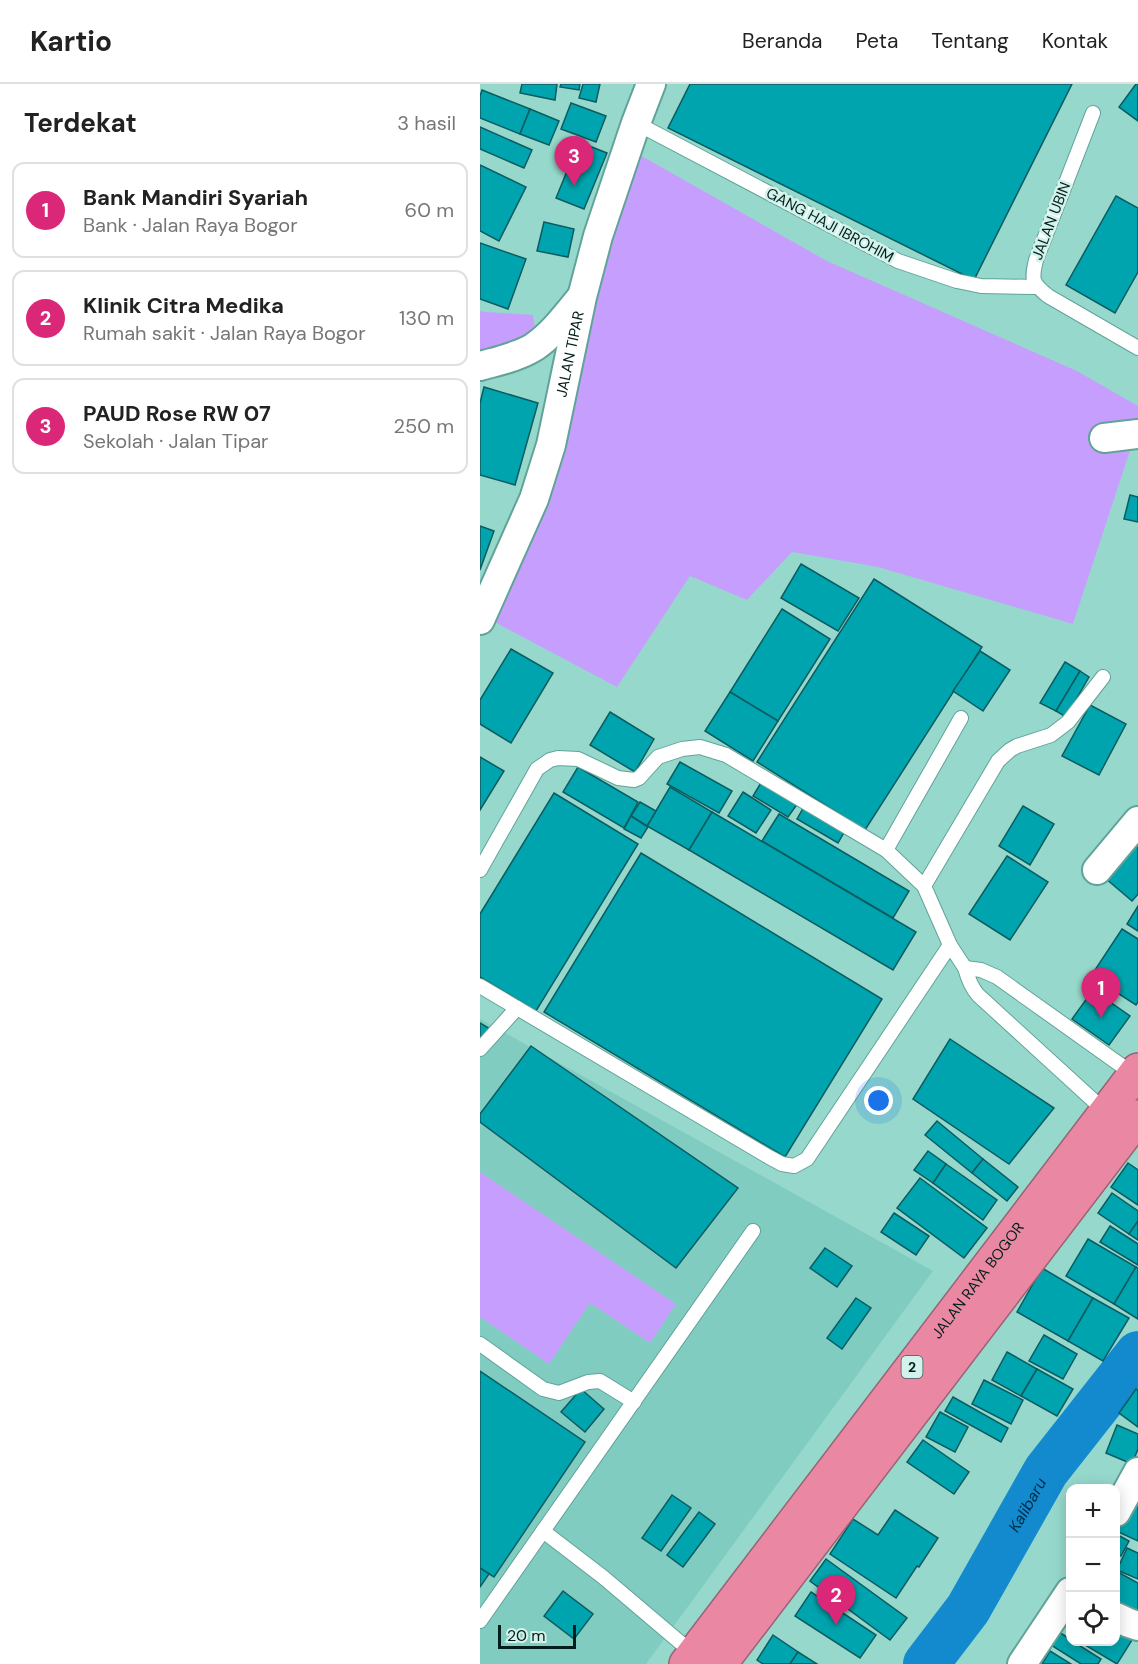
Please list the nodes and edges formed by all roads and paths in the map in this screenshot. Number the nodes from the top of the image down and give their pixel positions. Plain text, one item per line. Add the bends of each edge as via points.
1 (651, 84) edge
2 (1093, 112) dead end
3 (636, 123) junction
4 (1037, 287) junction
5 (582, 297) junction
6 (1138, 348) edge
7 (480, 366) edge
8 (1138, 434) edge
9 (1104, 438) dead end
10 (480, 620) edge
11 (1103, 677) dead end
12 (961, 718) dead end
13 (1138, 821) edge
14 (886, 850) junction
15 (480, 870) edge
16 (1097, 870) dead end
17 (924, 886) junction
18 (950, 945) junction
19 (965, 968) junction
20 (480, 986) edge
21 (517, 1008) junction
22 (480, 1049) edge
23 (1137, 1074) edge
24 (1121, 1121) edge
25 (753, 1231) dead end
26 (480, 1344) edge
27 (634, 1402) junction
28 (1138, 1472) edge
29 (1120, 1505) edge
30 (543, 1531) junction
31 (1066, 1599) edge
32 (1120, 1619) edge
33 (480, 1622) edge
34 (1138, 1626) edge
35 (701, 1661) edge
36 (1023, 1664) edge

1 - 3 street, JALAN TIPAR
2 - 4 lane, JALAN UBIN via 1036,260 1032,275
3 - 4 lane, GANG HAJI IBROHIM via 898,261 981,286
3 - 5 street, JALAN TIPAR via 597,237
4 - 6 lane
5 - 7 street via 533,347
5 - 10 street, JALAN TIPAR via 551,445 534,499
8 - 9 street
11 - 17 lane via 1068,722 1051,735 1017,746 998,761
12 - 14 lane
13 - 16 street
14 - 15 lane via 726,755 689,747 658,757 634,780 618,778 578,759 550,760 537,770
14 - 17 lane
17 - 18 lane
18 - 19 lane
18 - 21 lane via 807,1159 794,1166 769,1157
19 - 23 lane via 997,977
19 - 24 lane via 978,995
20 - 21 lane
21 - 22 lane
23 - 24 highway, JALAN RAYA BOGOR / 2
24 - 35 highway, JALAN RAYA BOGOR / 2
25 - 27 lane
26 - 27 lane via 543,1389 559,1393 600,1381
27 - 30 lane
28 - 29 street
30 - 33 lane
30 - 35 lane
31 - 36 street
32 - 34 street

